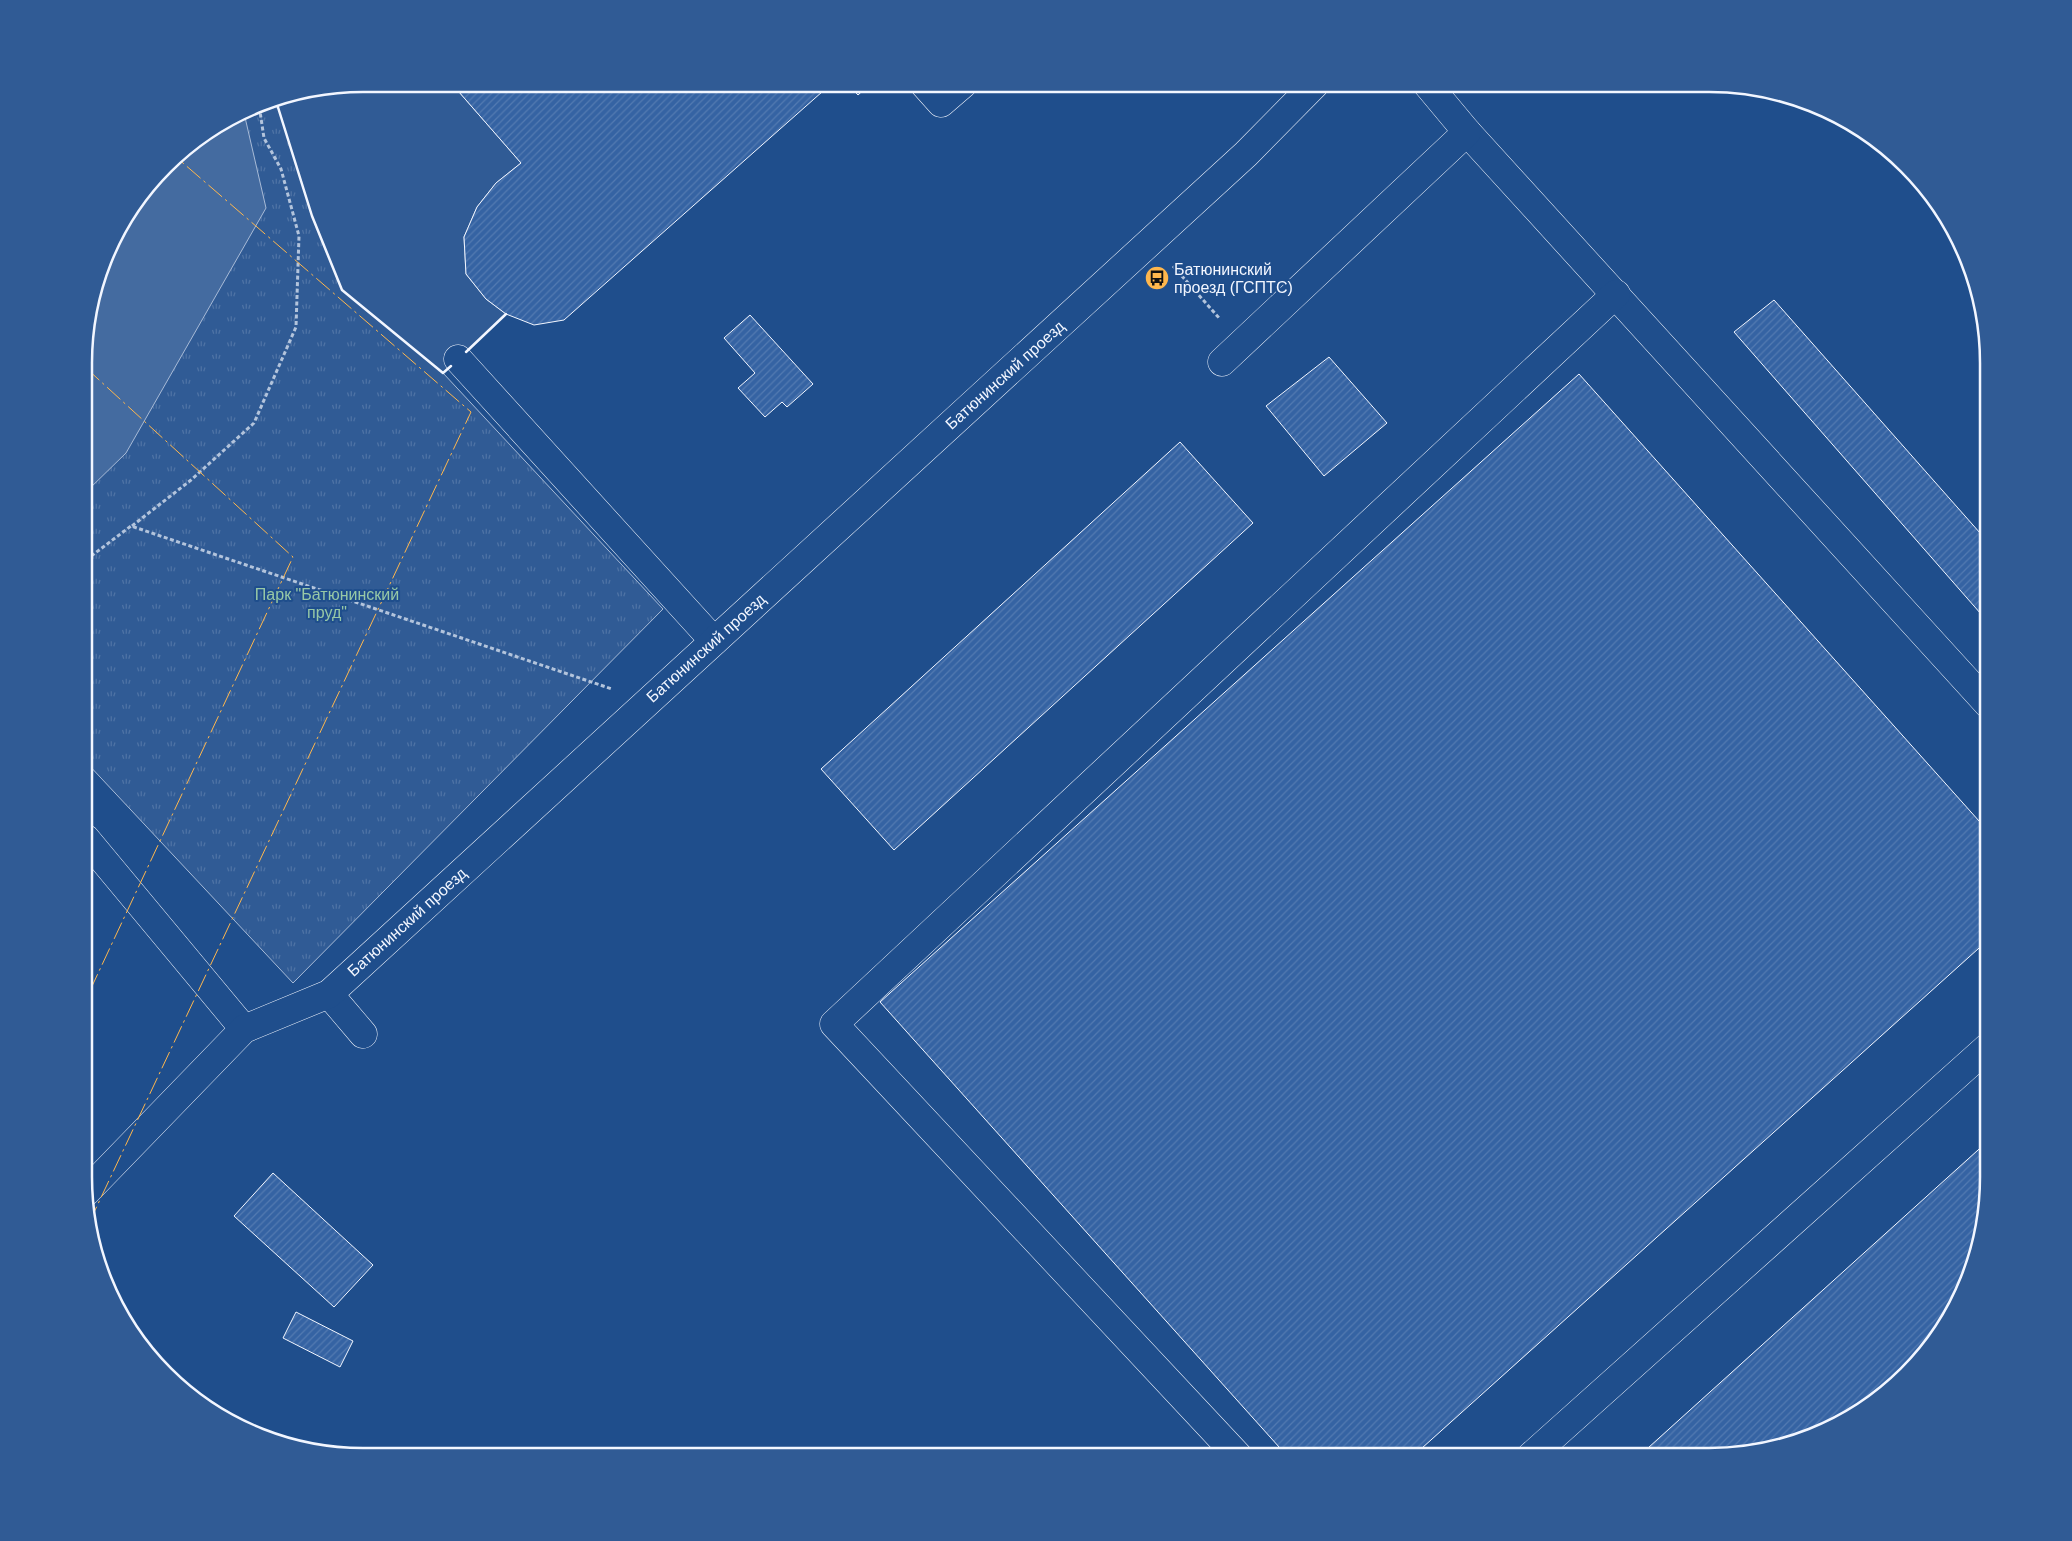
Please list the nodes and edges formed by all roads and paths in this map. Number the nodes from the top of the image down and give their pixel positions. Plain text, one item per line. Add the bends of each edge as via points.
1 (932, 93) edge
2 (953, 93) edge
3 (1302, 93) edge
4 (1434, 93) edge
5 (260, 113) edge
6 (1467, 132) junction
7 (1151, 241) junction
8 (1616, 294) junction
9 (1242, 344) junction
10 (458, 359) dead end
11 (1222, 362) dead end
12 (131, 526) junction
13 (93, 555) edge
14 (714, 641) junction
15 (615, 690) dead end
16 (1980, 695) edge
17 (93, 846) edge
18 (329, 994) junction
19 (244, 1029) junction
20 (363, 1034) dead end
21 (1980, 1054) edge
22 (93, 1185) edge
23 (1231, 1448) edge
24 (1540, 1448) edge

1 - 2 street via 941,103
3 - 7 street, Батюнинский проезд via 1246,154
4 - 6 street
5 - 12 path via 264,138 281,169 299,236 296,327 254,423 190,480
6 - 8 street
6 - 9 street
7 - 9 path
7 - 14 street, Батюнинский проезд
8 - 16 street
8 - 23 street via 834,1024
9 - 11 street
10 - 14 street
12 - 13 path
12 - 15 path
14 - 18 street, Батюнинский проезд
17 - 19 street
18 - 19 street, Батюнинский проезд
18 - 20 street
19 - 22 street, Батюнинский проезд
21 - 24 street

